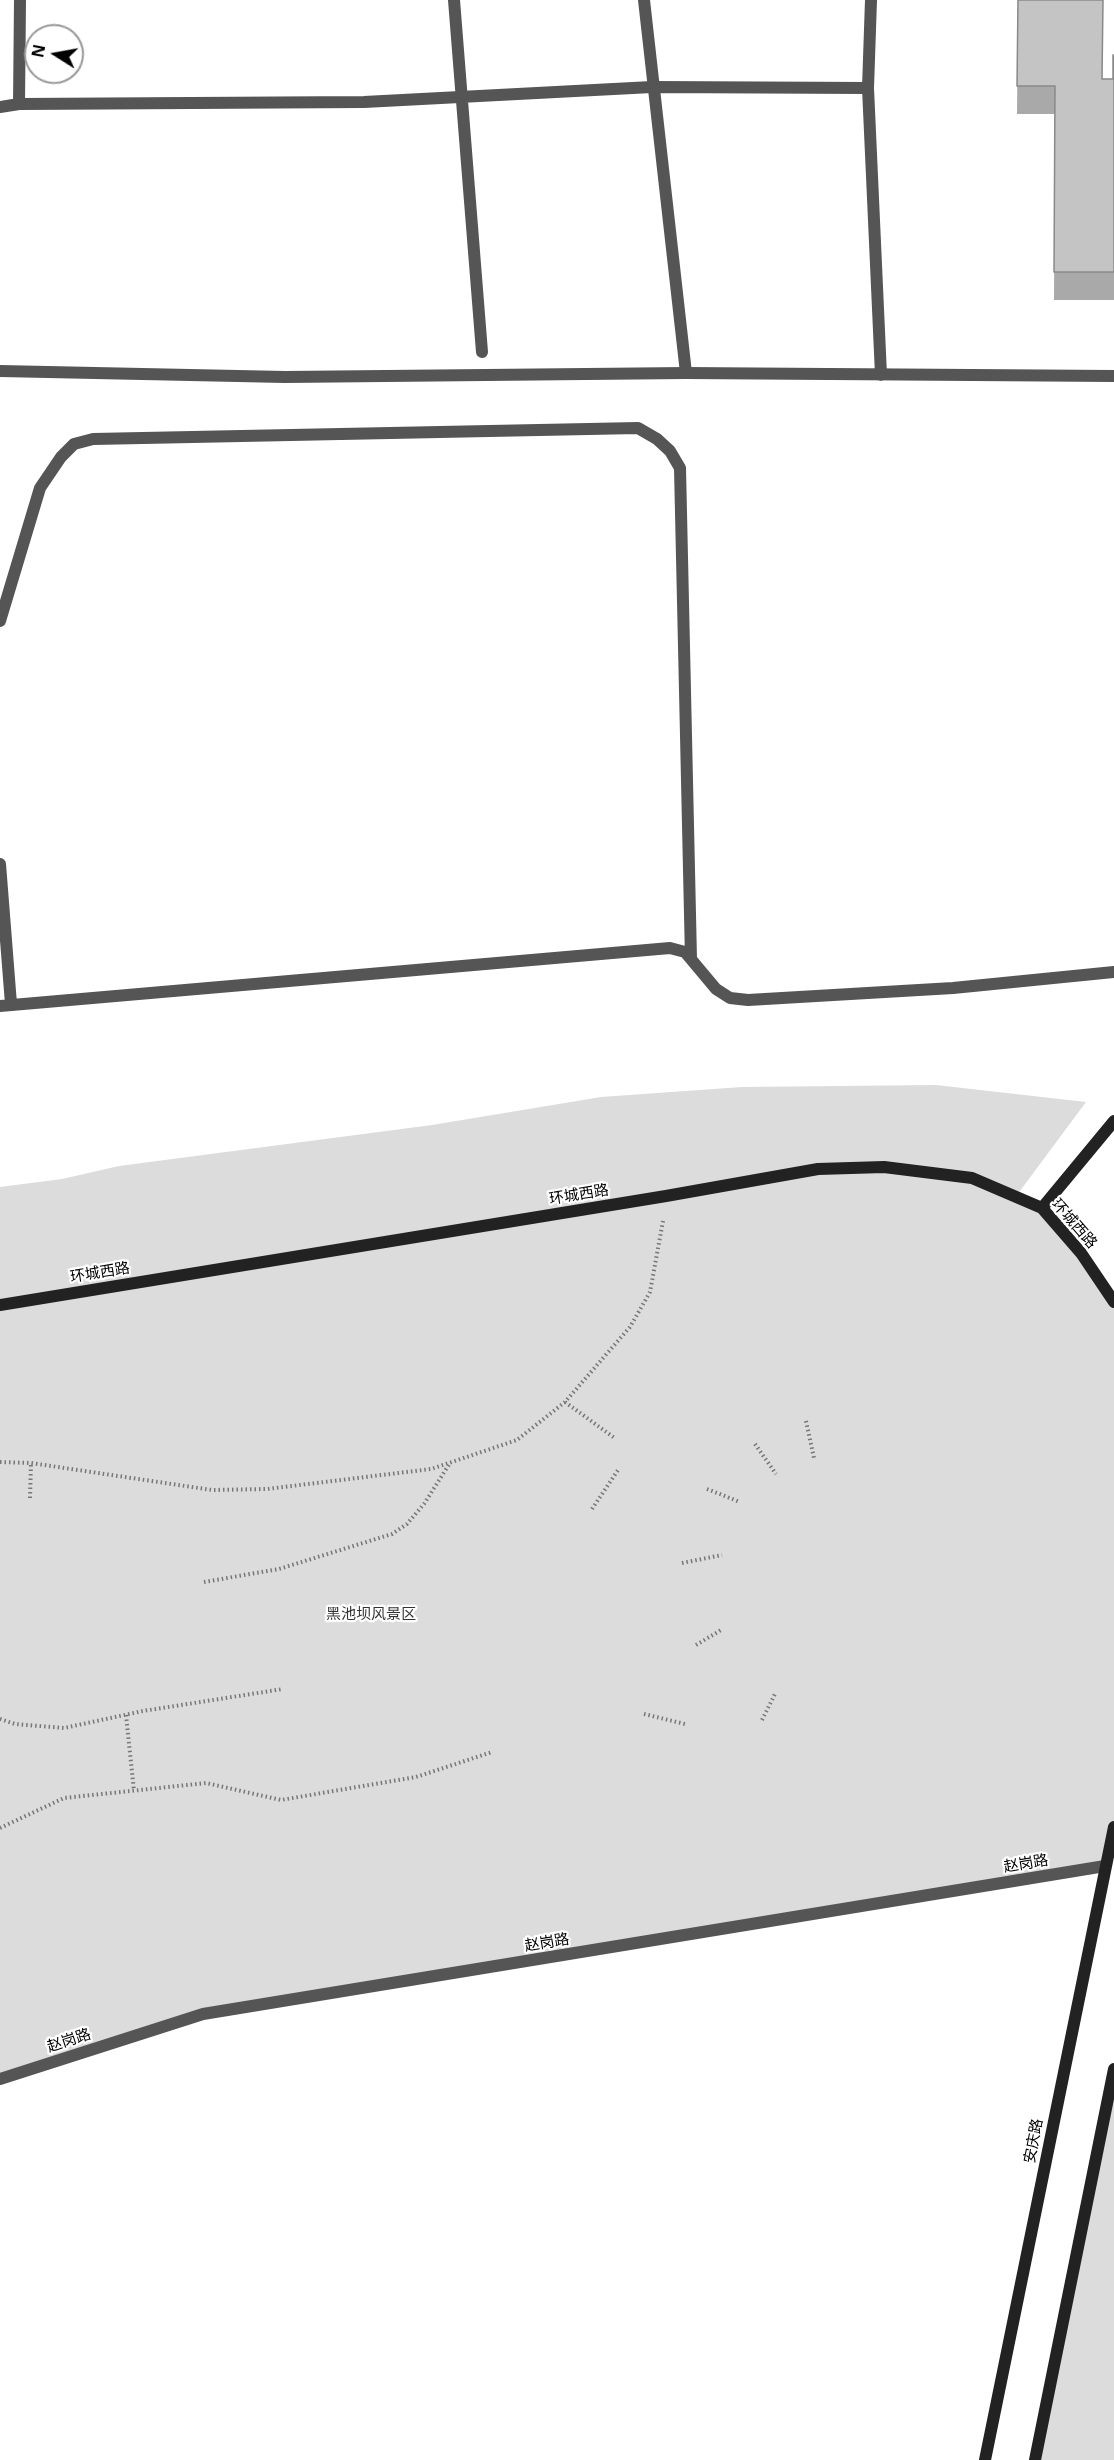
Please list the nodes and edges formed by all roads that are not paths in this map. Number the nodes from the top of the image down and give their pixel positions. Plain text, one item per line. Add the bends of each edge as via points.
1 (20, 0) edge
2 (454, 0) edge
3 (644, 0) edge
4 (871, 0) edge
5 (652, 87) junction
6 (868, 88) junction
7 (461, 96) junction
8 (19, 104) junction
9 (0, 108) edge
10 (483, 352) dead end
11 (0, 371) edge
12 (686, 373) junction
13 (881, 375) junction
14 (1114, 376) edge
15 (0, 621) edge
16 (0, 864) edge
17 (691, 959) junction
18 (1114, 972) edge
19 (6, 1005) edge
20 (1114, 1120) edge
21 (1042, 1208) junction
22 (1114, 1302) edge
23 (0, 1305) edge
24 (1114, 1827) edge
25 (1105, 1866) junction
26 (1114, 2069) edge
27 (0, 2079) edge
28 (985, 2460) edge
29 (1035, 2460) edge

1 - 8 street
2 - 7 street
3 - 5 street
4 - 6 street
5 - 6 street
5 - 7 street
5 - 12 street
6 - 13 street
7 - 8 street via 364,102
7 - 10 street
8 - 9 street
11 - 12 street via 285,377
12 - 13 street
13 - 14 street
15 - 17 street via 40,488 74,444 93,439 638,428 670,451 680,468
16 - 19 street
17 - 18 street via 716,989 730,998 748,1000 953,988
17 - 19 street via 681,950 670,948
20 - 21 street
21 - 22 street, 环城西路 via 1081,1253
21 - 23 street, 环城西路 via 972,1178 884,1167 818,1169
24 - 25 street, 安庆路
25 - 27 street, 赵岗路 via 203,2014
25 - 28 street, 安庆路
26 - 29 street

